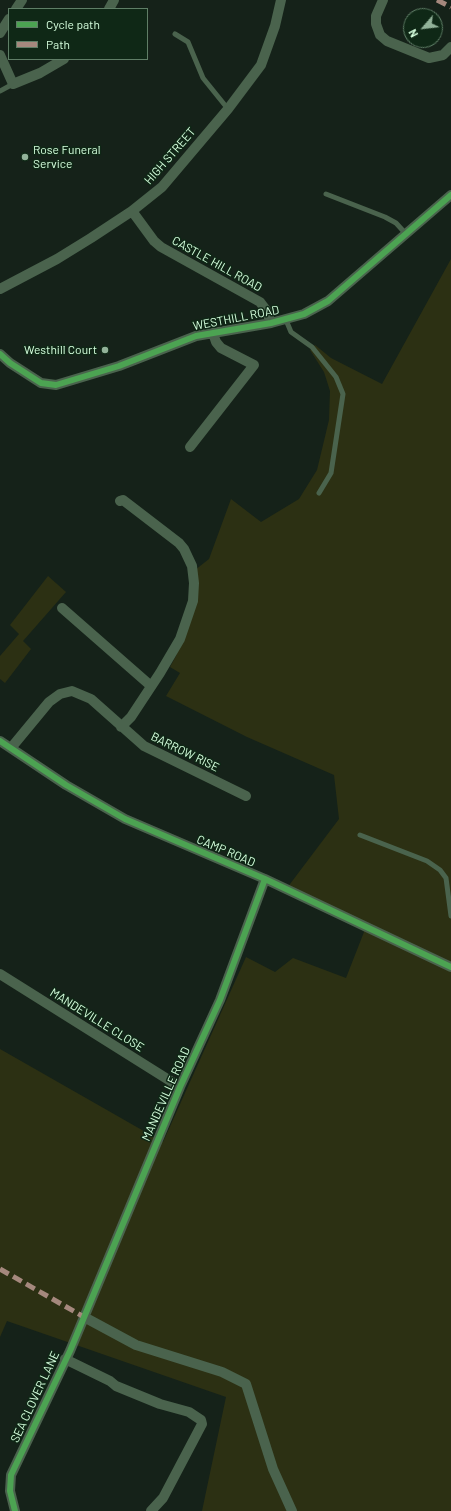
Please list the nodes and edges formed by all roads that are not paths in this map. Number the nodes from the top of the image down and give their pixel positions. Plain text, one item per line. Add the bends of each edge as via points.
1 (281, 0) edge
2 (383, 0) edge
3 (8, 20) edge
4 (0, 32) edge
5 (175, 34) dead end
6 (451, 47) edge
7 (0, 54) edge
8 (62, 60) edge
9 (13, 84) junction
10 (0, 91) edge
11 (228, 109) junction
12 (326, 194) dead end
13 (451, 195) edge
14 (132, 211) junction
15 (406, 234) junction
16 (0, 289) edge
17 (286, 320) junction
18 (271, 323) junction
19 (213, 333) junction
20 (0, 354) edge
21 (190, 447) dead end
22 (319, 493) dead end
23 (120, 501) dead end
24 (62, 608) dead end
25 (151, 686) junction
26 (121, 727) junction
27 (0, 741) edge
28 (11, 748) junction
29 (246, 796) dead end
30 (360, 835) dead end
31 (265, 879) junction
32 (451, 916) edge
33 (451, 967) edge
34 (0, 974) edge
35 (180, 1087) junction
36 (84, 1317) junction
37 (65, 1360) junction
38 (15, 1511) edge
39 (151, 1511) edge
40 (292, 1511) edge

1 - 11 street, HIGH STREET via 261,65
2 - 6 street via 376,16 376,24 380,35 387,41 429,58 443,54
3 - 4 street
5 - 11 lane via 188,42 203,78
7 - 9 street
8 - 9 street
9 - 10 lane
11 - 14 street, HIGH STREET via 162,186
12 - 15 lane via 385,217 396,223
13 - 15 street, WESTHILL ROAD
14 - 16 street, HIGH STREET via 64,255
14 - 18 street, CASTLE HILL ROAD via 161,247 260,302
15 - 17 street, WESTHILL ROAD via 328,301 310,312
17 - 18 street, WESTHILL ROAD
17 - 22 lane via 291,332 312,347 336,377 343,394 331,473
18 - 19 street, WESTHILL ROAD
19 - 20 street, WESTHILL ROAD via 184,340 119,366 56,385 41,383
19 - 21 street via 216,342 222,348 254,365
23 - 25 street via 123,500 179,543 188,557 194,575 193,601 180,639
24 - 25 street
25 - 26 street via 131,717
26 - 28 street, BARROW RISE via 91,699 78,692 67,691 49,702
26 - 29 street, BARROW RISE via 137,742 151,750
27 - 28 street, CAMP ROAD
28 - 31 street, CAMP ROAD via 66,785 125,819
30 - 32 lane via 428,861 440,870 446,878
31 - 33 street, CAMP ROAD
31 - 35 street, MANDEVILLE ROAD via 223,992
34 - 35 street, MANDEVILLE CLOSE
35 - 36 street, MANDEVILLE ROAD
36 - 37 street, SEA CLOVER LANE
36 - 40 street via 136,1345 222,1372 246,1384 273,1469
37 - 38 street, SEA CLOVER LANE via 10,1475 10,1491
37 - 39 street, SEA CLOVER LANE via 116,1386 160,1404 189,1412 201,1420 202,1424 163,1498

